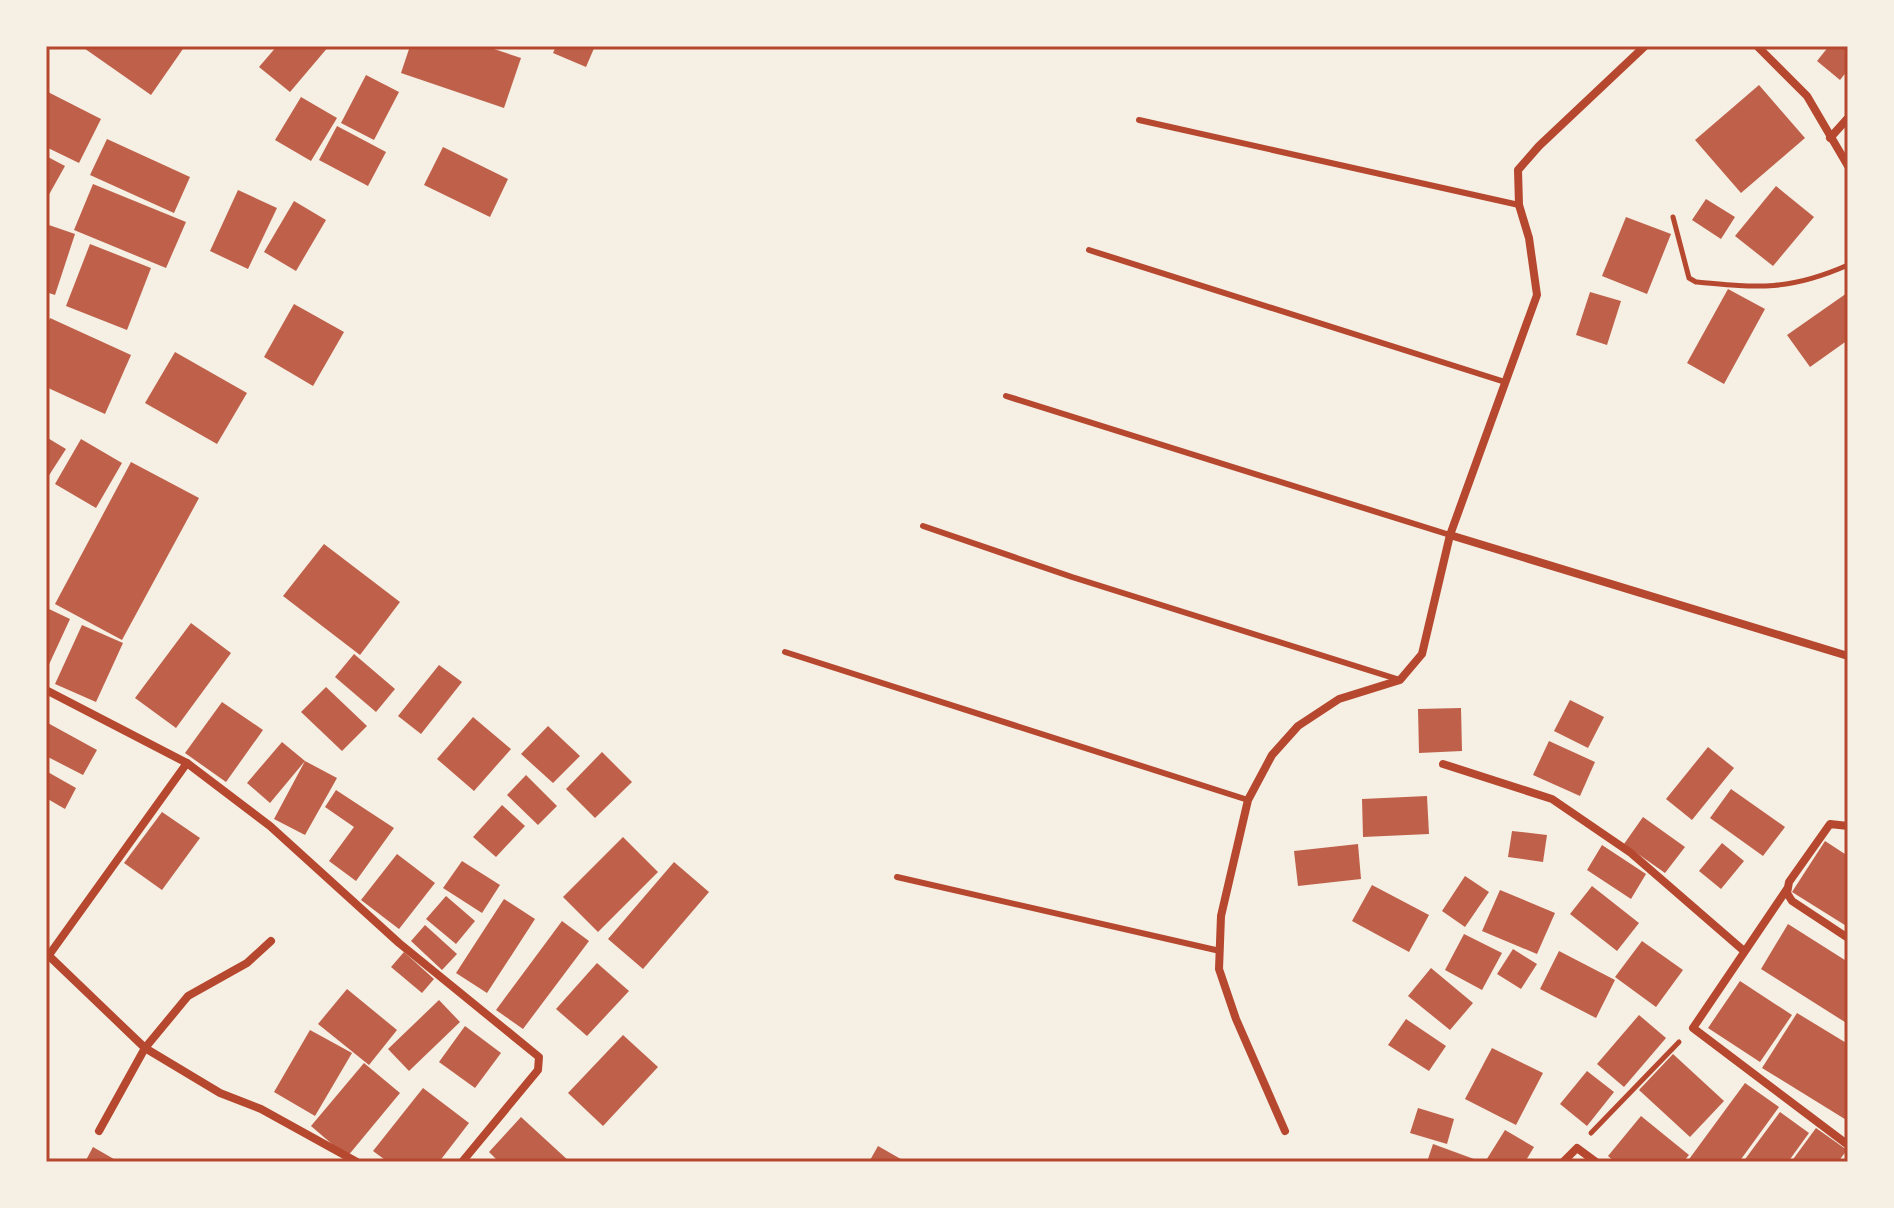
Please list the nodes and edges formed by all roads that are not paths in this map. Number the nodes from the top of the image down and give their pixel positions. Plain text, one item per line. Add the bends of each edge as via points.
1 (1645, 46) edge
2 (1757, 46) edge
3 (1848, 118) edge
4 (1139, 120) dead end
5 (1830, 138) junction
6 (1848, 166) edge
7 (1519, 205) junction
8 (1089, 250) dead end
9 (1505, 382) junction
10 (1006, 396) dead end
11 (923, 526) dead end
12 (1450, 535) junction
13 (785, 652) dead end
14 (1848, 656) edge
15 (1400, 680) junction
16 (46, 690) edge
17 (187, 763) junction
18 (1443, 764) dead end
19 (1248, 800) junction
20 (1848, 826) edge
21 (897, 877) dead end
22 (1787, 889) junction
23 (1848, 938) edge
24 (271, 941) dead end
25 (1220, 951) junction
26 (1744, 951) junction
27 (47, 954) edge
28 (145, 1048) junction
29 (99, 1131) dead end
30 (1285, 1131) dead end
31 (1848, 1145) edge
32 (357, 1162) edge
33 (462, 1162) edge
34 (1563, 1162) edge
35 (1596, 1162) edge

1 - 7 street via 1527,158 1518,170
2 - 5 street via 1807,96
3 - 5 street
4 - 7 lane
5 - 6 street
7 - 9 street via 1537,295
8 - 9 lane
9 - 12 street
10 - 12 lane
11 - 15 lane
12 - 14 street
12 - 15 street via 1422,654
13 - 19 lane
15 - 19 street via 1339,699 1298,726 1272,755
16 - 17 street
17 - 27 street
17 - 33 street via 270,826 399,943 539,1057 538,1070
18 - 26 street via 1552,799 1631,853
19 - 25 street via 1221,916
20 - 22 street via 1830,824
21 - 25 lane
22 - 23 street via 1792,901
22 - 26 street
24 - 28 street via 247,963 188,996
25 - 30 street via 1219,969 1236,1019
26 - 31 street via 1693,1028
27 - 28 street
28 - 29 street
28 - 32 street via 220,1093 261,1109
34 - 35 street via 1577,1148

